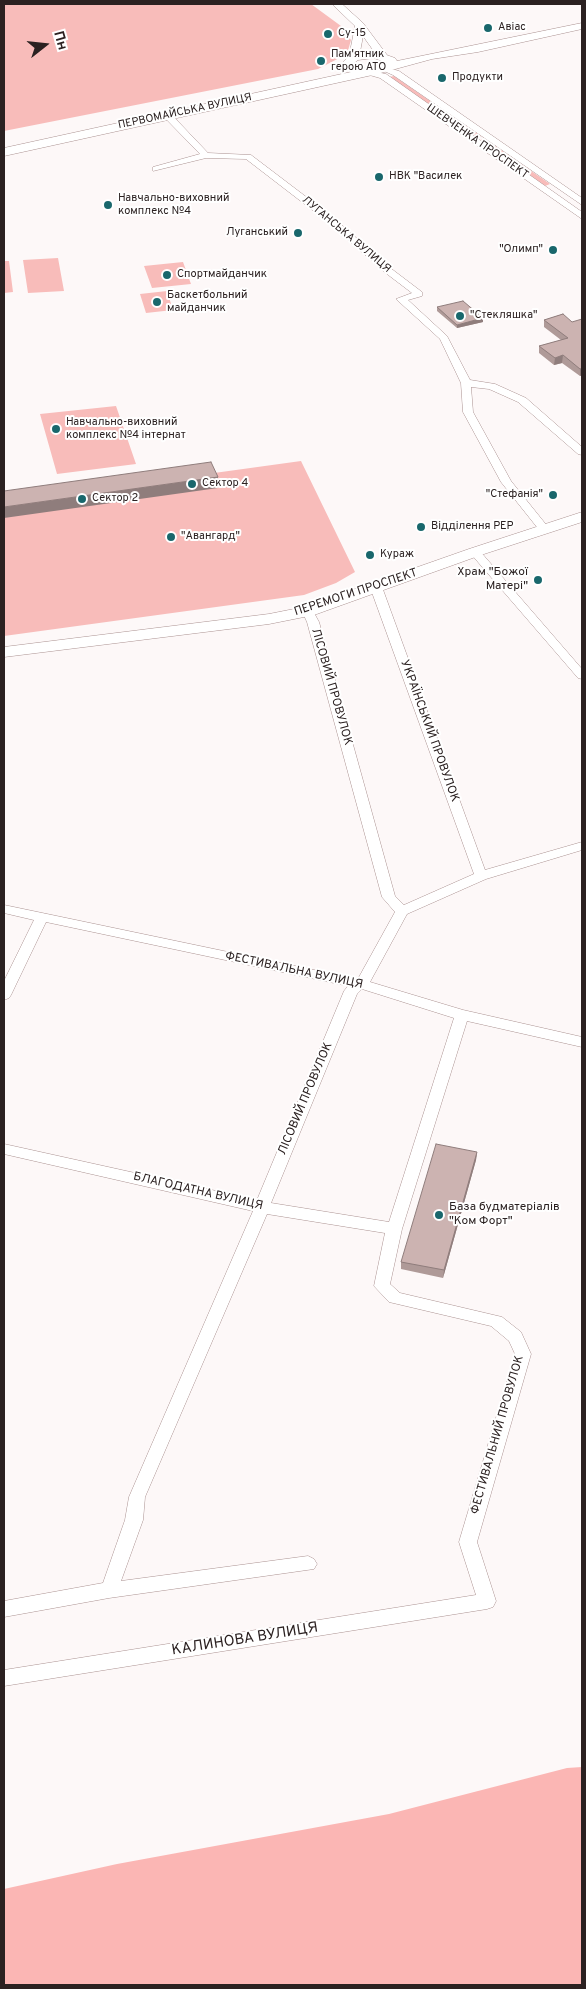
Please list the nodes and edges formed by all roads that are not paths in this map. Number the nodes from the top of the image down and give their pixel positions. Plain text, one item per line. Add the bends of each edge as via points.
1 (337, 4) edge
2 (360, 25) junction
3 (582, 26) edge
4 (383, 56) junction
5 (432, 56) junction
6 (351, 60) junction
7 (389, 68) junction
8 (368, 72) junction
9 (168, 116) junction
10 (4, 140) edge
11 (4, 152) edge
12 (206, 155) junction
13 (156, 169) dead end
14 (582, 202) edge
15 (582, 216) edge
16 (466, 383) junction
17 (582, 452) edge
18 (582, 517) edge
19 (544, 530) junction
20 (475, 552) junction
21 (376, 587) junction
22 (308, 611) junction
23 (4, 652) edge
24 (582, 676) edge
25 (582, 846) edge
26 (481, 876) junction
27 (4, 909) edge
28 (402, 911) junction
29 (42, 917) junction
30 (360, 984) junction
31 (4, 995) edge
32 (462, 1015) junction
33 (582, 1042) edge
34 (4, 1149) edge
35 (262, 1207) junction
36 (394, 1229) junction
37 (308, 1564) dead end
38 (109, 1590) junction
39 (487, 1601) joint
40 (4, 1609) edge
41 (4, 1678) edge

1 - 2 street
2 - 4 street
2 - 6 street
3 - 5 main road
4 - 5 main road
4 - 6 main road via 368,54
4 - 7 main road via 391,60
5 - 7 main road
6 - 8 main road via 350,67
6 - 10 main road, ПЕРВОМАЙСЬКА ВУЛИЦЯ via 325,75
7 - 8 main road, ПЕРВОМАЙСЬКА ВУЛИЦЯ
7 - 14 street, ШЕВЧЕНКА ПРОСПЕКТ
8 - 9 main road, ПЕРВОМАЙСЬКА ВУЛИЦЯ
8 - 15 street, ШЕВЧЕНКА ПРОСПЕКТ via 384,76
9 - 11 main road, ПЕРВОМАЙСЬКА ВУЛИЦЯ
9 - 12 street
12 - 13 street
12 - 16 street, ЛУГАНСЬКА ВУЛИЦЯ via 248,157 419,294 401,299 444,338
16 - 17 street via 491,386 522,400
16 - 19 street, ЛУГАНСЬКА ВУЛИЦЯ via 468,412 506,482
18 - 19 main road, ПЕРЕМОГИ ПРОСПЕКТ
19 - 20 main road, ПЕРЕМОГИ ПРОСПЕКТ
20 - 21 main road, ПЕРЕМОГИ ПРОСПЕКТ
20 - 24 street
21 - 22 main road, ПЕРЕМОГИ ПРОСПЕКТ
21 - 26 street, УКРАЇНСЬКИЙ ПРОВУЛОК
22 - 23 main road, ПЕРЕМОГИ ПРОСПЕКТ via 269,619
22 - 28 street, ЛІСОВИЙ ПРОВУЛОК via 389,897
25 - 26 street
26 - 28 street
27 - 29 street, ФЕСТИВАЛЬНА ВУЛИЦЯ
28 - 30 street, ЛІСОВИЙ ПРОВУЛОК
29 - 30 street, ФЕСТИВАЛЬНА ВУЛИЦЯ
29 - 31 street
30 - 32 street, ФЕСТИВАЛЬНА ВУЛИЦЯ
30 - 35 street, ЛІСОВИЙ ПРОВУЛОК via 351,990
32 - 33 street, ФЕСТИВАЛЬНА ВУЛИЦЯ
32 - 36 street, ФЕСТИВАЛЬНИЙ ПРОВУЛОК
34 - 35 street, БЛАГОДАТНА ВУЛИЦЯ
35 - 36 street, БЛАГОДАТНА ВУЛИЦЯ
35 - 38 street, ЛІСОВИЙ ПРОВУЛОК via 137,1497 134,1520
36 - 39 street, ФЕСТИВАЛЬНИЙ ПРОВУЛОК via 382,1286 395,1298 496,1321 515,1337 523,1354 468,1542
37 - 38 street
38 - 40 street
39 - 41 street, КАЛИНОВА ВУЛИЦЯ

